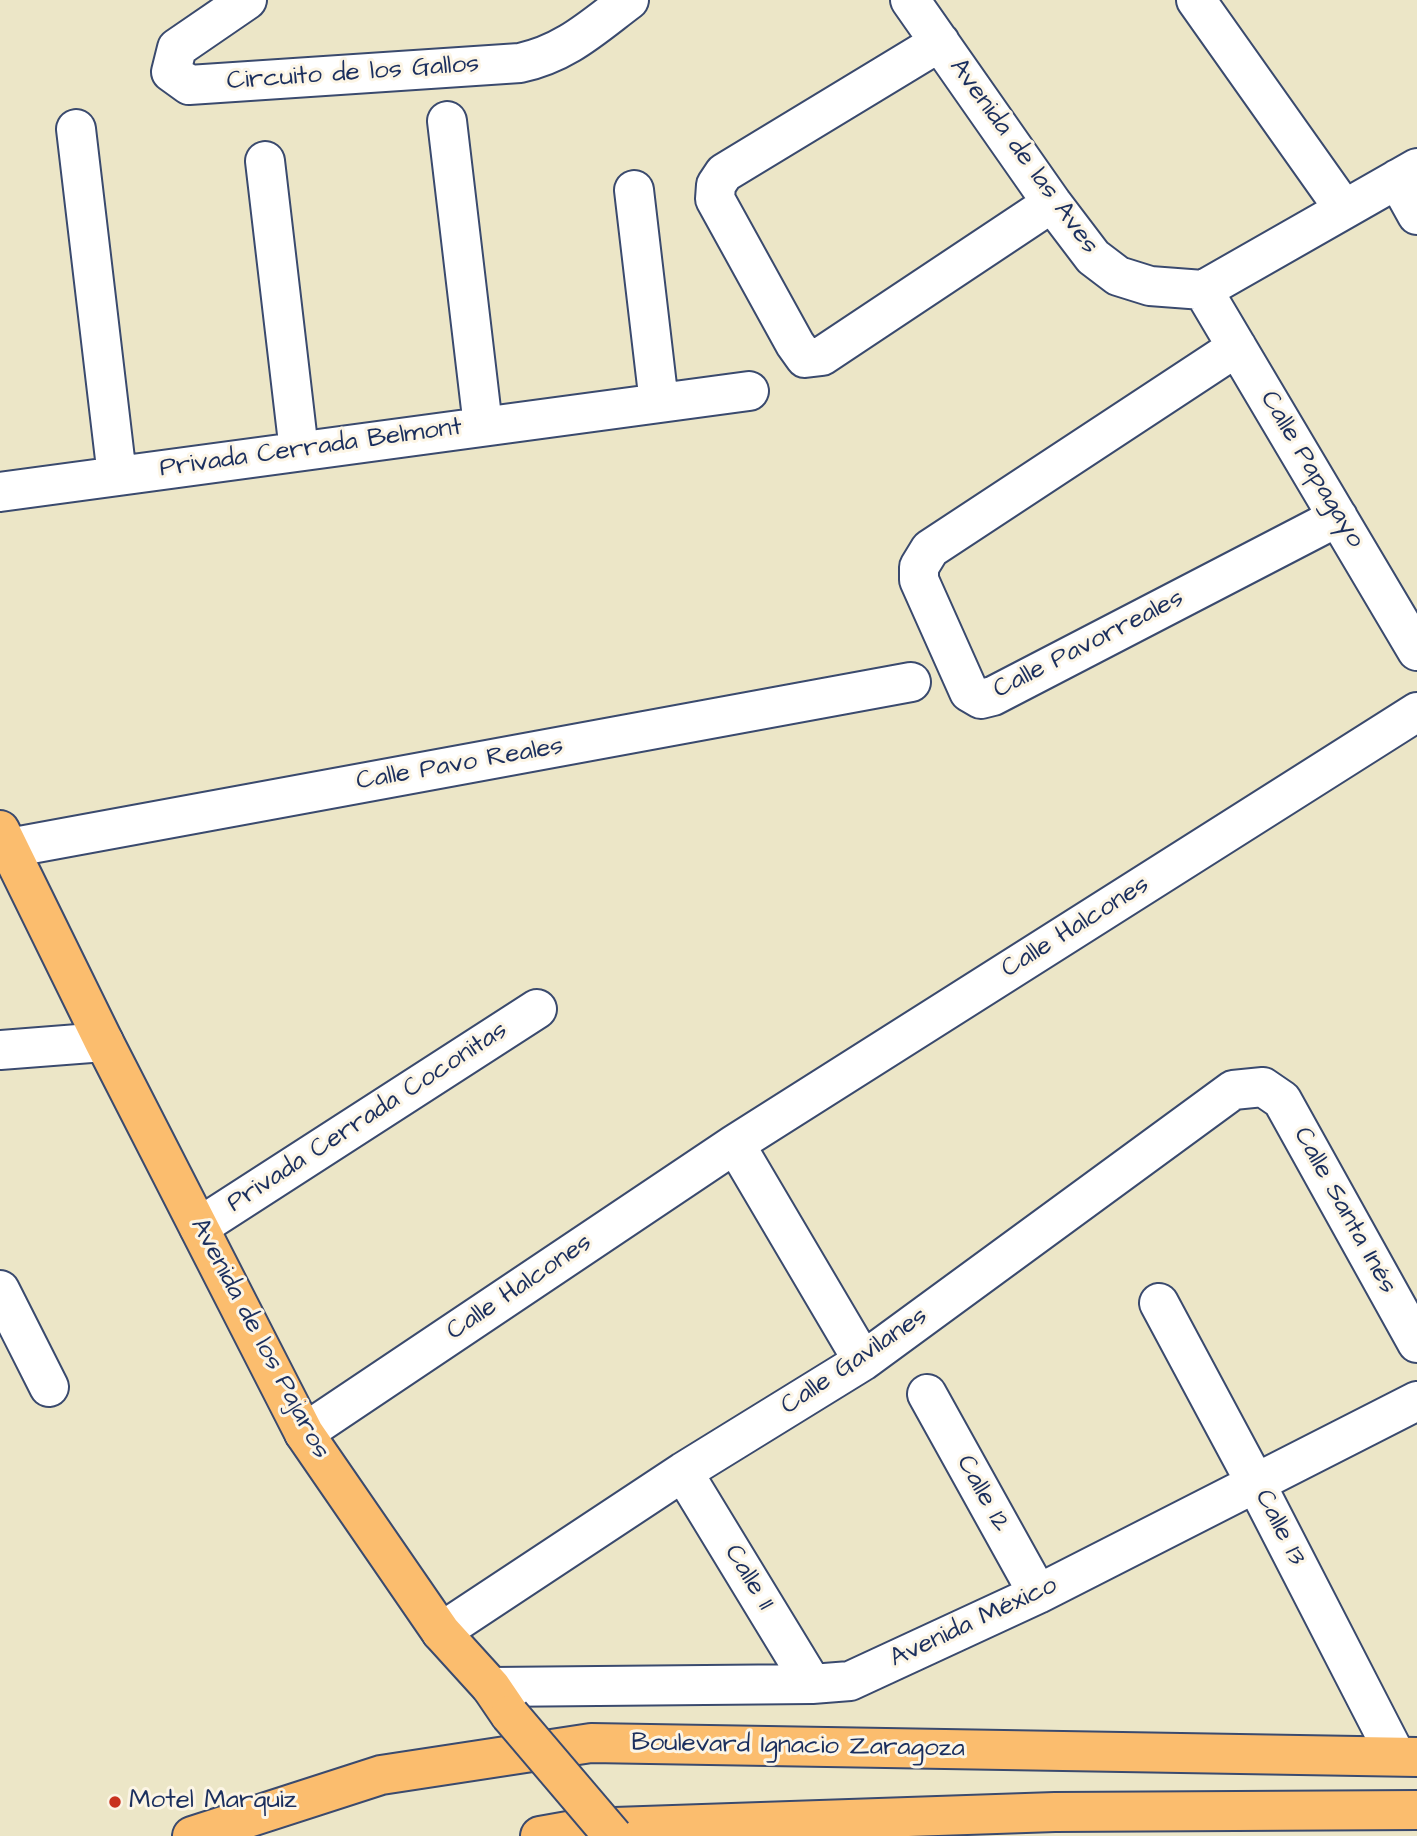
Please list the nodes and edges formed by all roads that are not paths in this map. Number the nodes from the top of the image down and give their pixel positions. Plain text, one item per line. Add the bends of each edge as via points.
1 (247, 0) edge
2 (629, 0) edge
3 (910, 0) edge
4 (1196, 0) edge
5 (940, 42) junction
6 (447, 121) dead end
7 (76, 129) dead end
8 (265, 161) dead end
9 (1407, 173) edge
10 (634, 190) dead end
11 (1052, 203) junction
12 (1345, 209) junction
13 (1417, 215) edge
14 (1203, 290) junction
15 (1237, 347) junction
16 (749, 391) dead end
17 (659, 404) junction
18 (483, 426) junction
19 (299, 451) junction
20 (117, 476) junction
21 (0, 492) edge
22 (1338, 517) junction
23 (1417, 651) edge
24 (911, 682) dead end
25 (1417, 712) edge
26 (4, 839) edge
27 (537, 1009) dead end
28 (104, 1042) junction
29 (0, 1050) edge
30 (1263, 1087) joint
31 (735, 1144) junction
32 (200, 1227) junction
33 (0, 1290) edge
34 (1159, 1303) dead end
35 (1417, 1343) edge
36 (863, 1361) junction
37 (48, 1387) dead end
38 (927, 1394) dead end
39 (1417, 1401) edge
40 (304, 1433) junction
41 (684, 1472) junction
42 (1256, 1484) junction
43 (1038, 1594) junction
44 (441, 1632) junction
45 (812, 1684) junction
46 (501, 1701) junction
47 (1407, 1756) edge
48 (1417, 1810) edge
49 (192, 1836) edge
50 (540, 1836) edge
51 (613, 1836) edge

1 - 2 street, Circuito de los Gallos via 177,48 171,72 188,85 520,63 544,58 569,45
3 - 5 street, Avenida de las Aves
4 - 12 street
5 - 11 street, Avenida de las Aves
5 - 11 street via 724,173 716,185 715,199 795,344 805,358 822,356
6 - 18 street, Privada Cerrada Belmont
7 - 20 street
8 - 19 street
9 - 12 street
9 - 13 street
10 - 17 street
11 - 14 street, Avenida de las Aves via 1093,257 1118,276 1150,286
12 - 14 street
14 - 15 street, Calle Papagayo
15 - 22 street, Calle Papagayo
15 - 22 street, Calle Pavorreales via 930,549 919,567 919,580 969,692 981,699 993,696
16 - 17 street
17 - 18 street
18 - 19 street, Privada Cerrada Belmont
19 - 20 street, Privada Cerrada Belmont
20 - 21 street, Privada Cerrada Belmont
22 - 23 street, Calle Papagayo
24 - 26 street, Calle Pavo Reales
25 - 31 street, Calle Halcones
26 - 28 main road, Avenida de los Pajaros
27 - 32 street, Privada Cerrada Coconitas
28 - 29 street
28 - 32 main road, Avenida de los Pajaros
30 - 35 street, Calle Santa Inés via 1282,1100
30 - 36 street, Calle Gavilanes via 1233,1090
31 - 36 street
31 - 40 street, Calle Halcones
32 - 40 main road, Avenida de los Pajaros
33 - 37 street
34 - 42 street, Calle 13
36 - 41 street, Calle Gavilanes
38 - 43 street, Calle 12
39 - 42 street, Avenida México
40 - 44 main road, Avenida de los Pajaros
41 - 44 street, Calle Gavilanes
41 - 45 street, Calle 11
42 - 43 street, Avenida México
42 - 47 street, Calle 13
43 - 45 street, Avenida México via 850,1681
44 - 46 main road, Avenida de los Pajaros
45 - 46 street, Avenida México
46 - 51 main road, Avenida de los Pajaros, bridge
47 - 49 main road, Boulevard Ignacio Zaragoza via 591,1743 381,1775
48 - 50 main road via 1055,1812 584,1828

